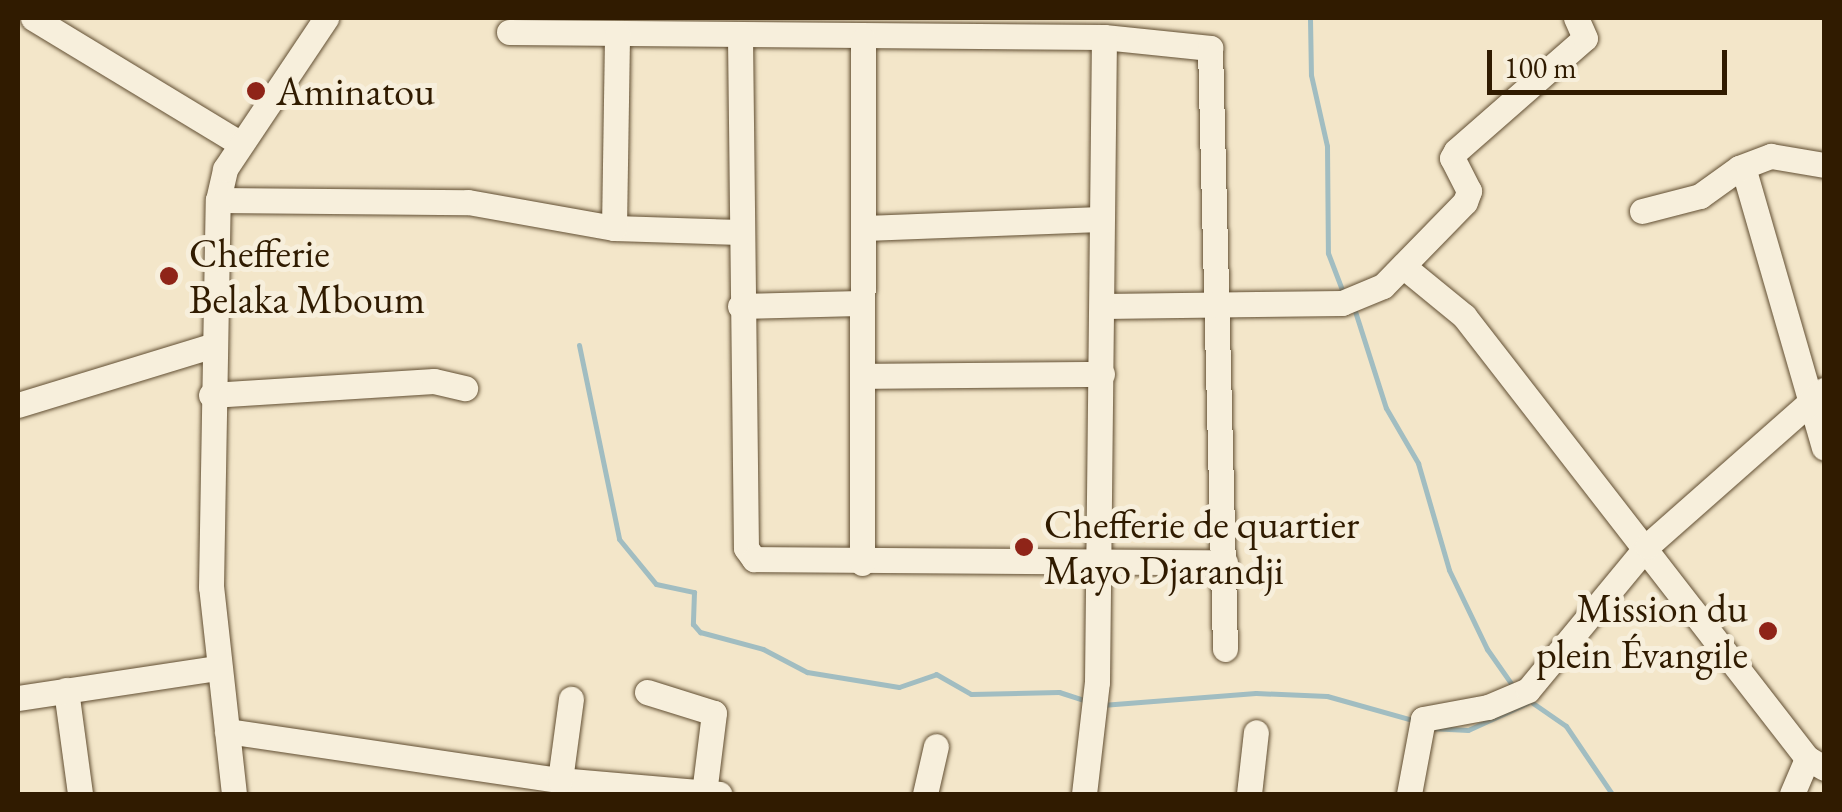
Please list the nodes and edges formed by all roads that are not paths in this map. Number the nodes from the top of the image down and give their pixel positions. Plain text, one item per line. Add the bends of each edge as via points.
1 (33, 18) edge
2 (326, 18) edge
3 (1576, 18) edge
4 (986, 26) edge
5 (508, 32) dead end
6 (617, 34) junction
7 (740, 37) junction
8 (1104, 37) junction
9 (863, 40) junction
10 (241, 144) junction
11 (1824, 165) edge
12 (1743, 167) junction
13 (218, 200) junction
14 (1642, 211) dead end
15 (1101, 220) junction
16 (614, 228) junction
17 (864, 228) junction
18 (741, 232) junction
19 (1403, 266) junction
20 (1218, 302) junction
21 (860, 304) junction
22 (740, 306) junction
23 (1103, 306) junction
24 (214, 345) junction
25 (1102, 374) junction
26 (862, 376) junction
27 (465, 388) dead end
28 (1819, 394) edge
29 (210, 396) junction
30 (18, 405) edge
31 (1824, 448) edge
32 (1648, 546) junction
33 (1225, 562) junction
34 (862, 563) junction
35 (1099, 566) junction
36 (1225, 649) dead end
37 (217, 668) junction
38 (66, 690) junction
39 (647, 692) dead end
40 (18, 698) edge
41 (571, 698) dead end
42 (227, 731) junction
43 (1256, 732) dead end
44 (936, 746) dead end
45 (1816, 763) edge
46 (560, 780) junction
47 (80, 794) edge
48 (234, 794) edge
49 (712, 794) edge
50 (925, 794) edge
51 (1084, 794) edge
52 (1249, 794) edge
53 (1408, 794) edge
54 (1792, 794) edge

1 - 10 street
2 - 10 street
3 - 19 street via 1585,38 1456,151 1452,158 1469,191 1464,202
4 - 8 street
4 - 9 street
5 - 6 street
6 - 7 street
6 - 16 street
7 - 9 street
7 - 18 street
8 - 15 street
8 - 20 street via 1204,43 1213,55
9 - 17 street
10 - 13 street
11 - 12 street via 1771,156
12 - 14 street via 1700,196
12 - 28 street
13 - 16 street via 468,202
13 - 24 street
15 - 17 street
15 - 23 street
16 - 18 street
17 - 21 street
18 - 22 street
19 - 20 street via 1383,286 1347,301
19 - 32 street via 1464,316
20 - 23 street
20 - 33 street
21 - 22 street
21 - 26 street
22 - 34 street via 746,548 754,560 768,562
23 - 25 street
24 - 29 street
24 - 30 street
25 - 26 street
25 - 35 street
26 - 34 street
27 - 29 street via 434,381
28 - 31 street
28 - 32 street
29 - 37 street
32 - 45 street
32 - 53 street via 1522,694 1420,722
33 - 35 street
33 - 36 street
34 - 35 street
35 - 51 street via 1097,682
37 - 38 street
37 - 42 street
38 - 40 street
38 - 47 street
39 - 49 street via 714,713
41 - 46 street
42 - 46 street
42 - 48 street
43 - 52 street
44 - 50 street
45 - 54 street
46 - 49 street

